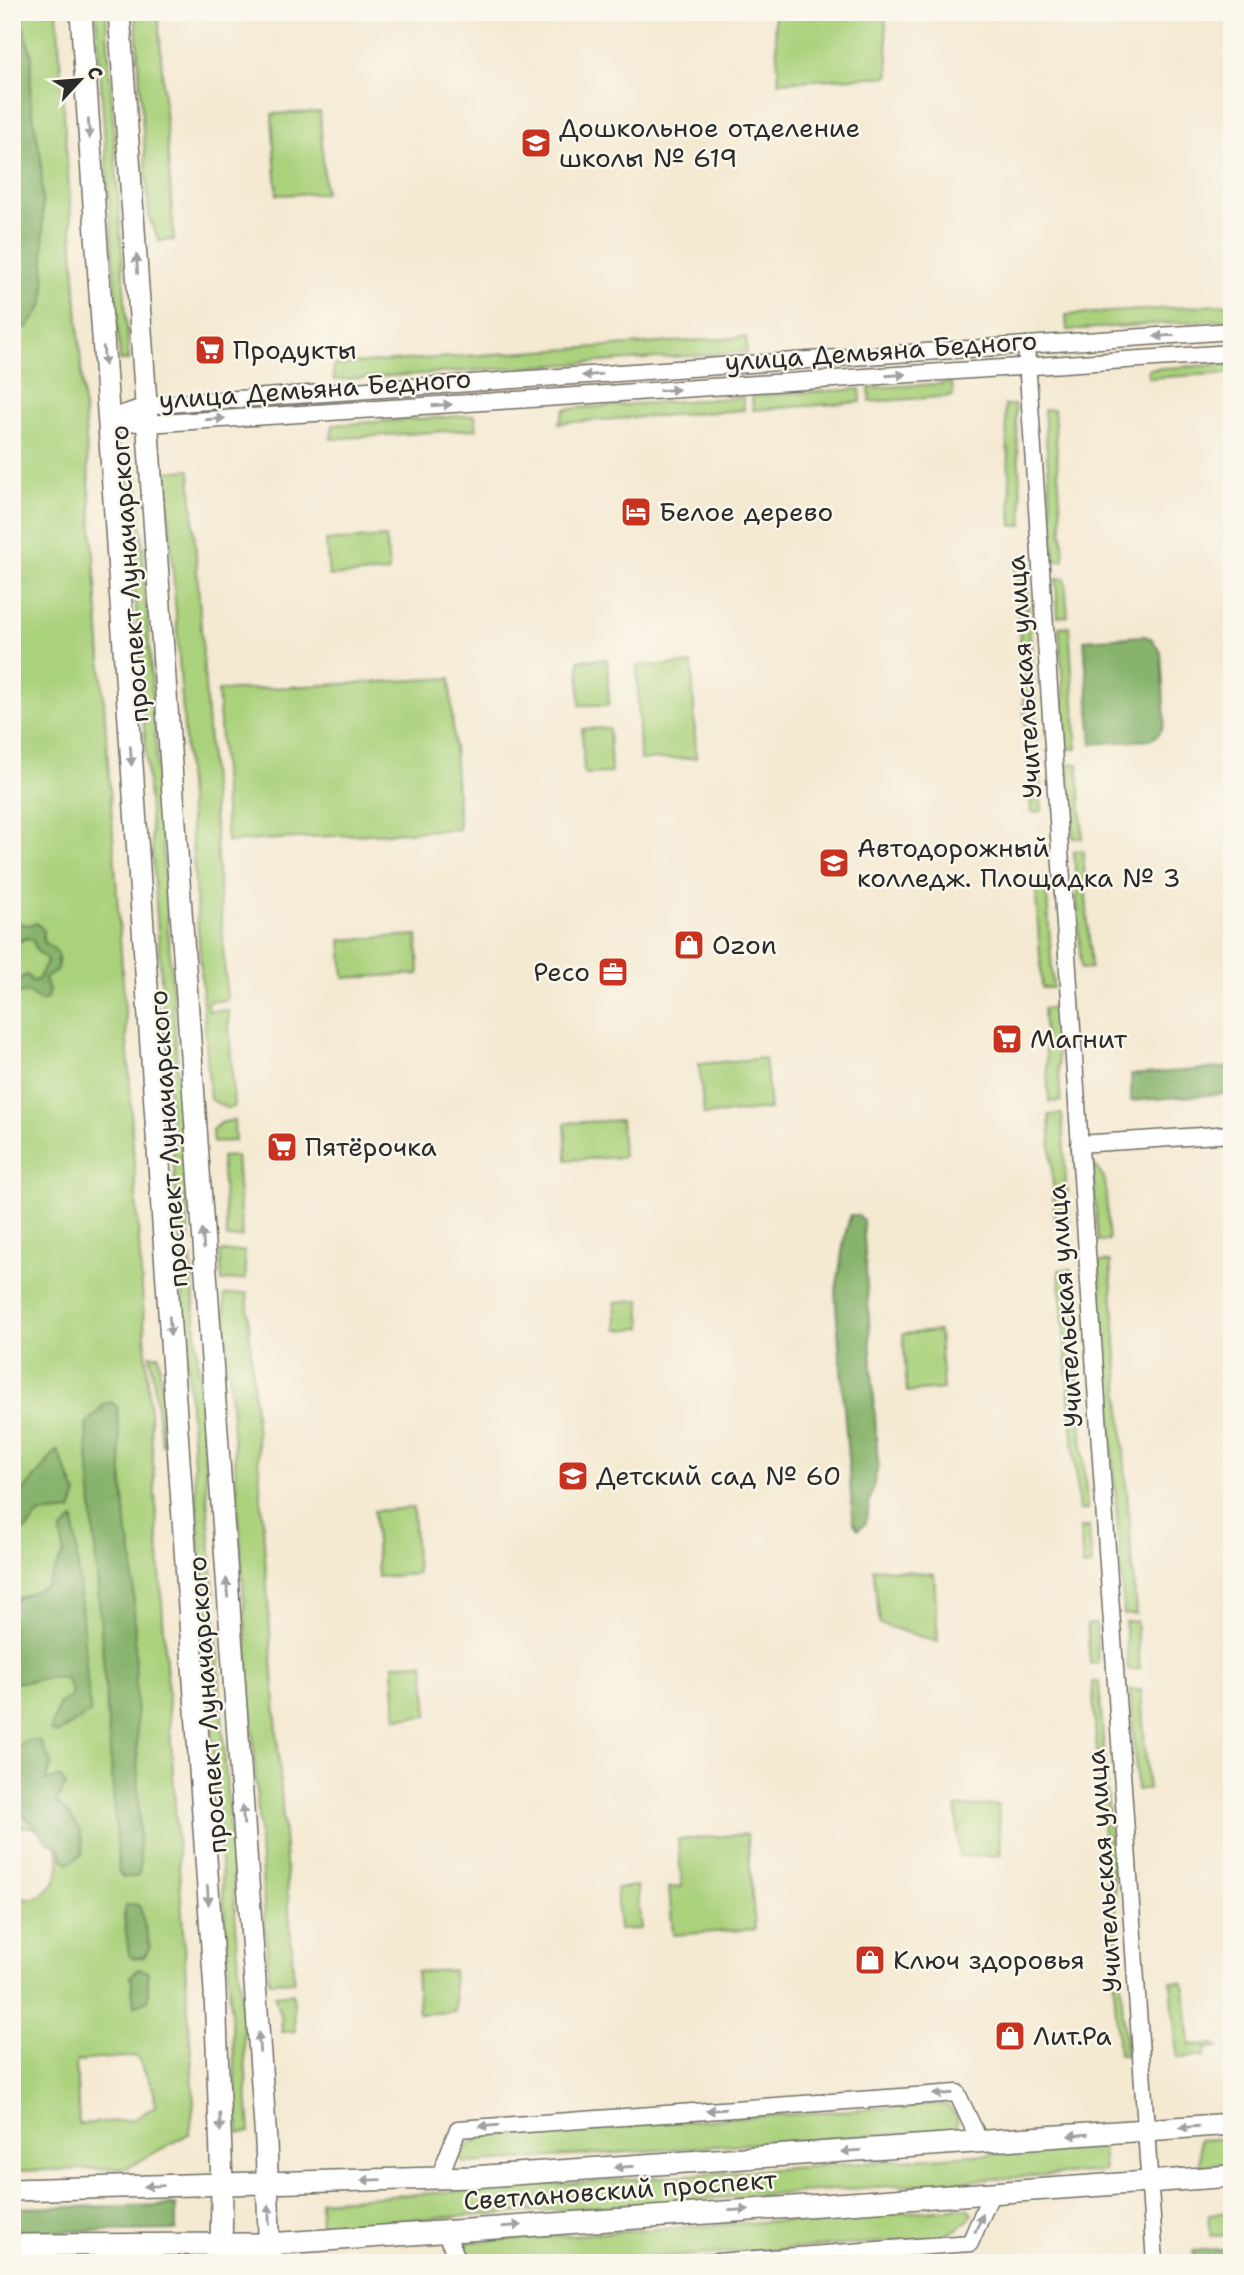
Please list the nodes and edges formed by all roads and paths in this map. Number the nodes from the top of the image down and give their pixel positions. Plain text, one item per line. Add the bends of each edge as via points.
1 (81, 12) edge
2 (120, 12) edge
3 (1232, 331) edge
4 (1026, 345) junction
5 (1232, 353) edge
6 (1028, 366) junction
7 (146, 415) junction
8 (108, 419) junction
9 (1232, 1134) edge
10 (1079, 1144) junction
11 (1232, 2124) edge
12 (1146, 2130) junction
13 (980, 2142) junction
14 (1232, 2176) edge
15 (439, 2178) junction
16 (1150, 2182) junction
17 (268, 2183) junction
18 (222, 2184) junction
19 (12, 2190) edge
20 (992, 2192) junction
21 (443, 2231) junction
22 (12, 2245) edge
23 (269, 2253) edge
24 (221, 2254) edge
25 (460, 2263) edge
26 (704, 2263) edge
27 (1155, 2263) edge

1 -> 8 main road, проспект Луначарского
7 -> 2 main road, проспект Луначарского
3 -> 4 street, улица Демьяна Бедного
4 - 6 street, Учительская улица
4 -> 7 street, улица Демьяна Бедного
5 - 6 street, улица Демьяна Бедного
7 -> 6 street, улица Демьяна Бедного
6 - 10 street, Учительская улица
7 - 8 street, улица Демьяна Бедного
17 -> 7 main road, проспект Луначарского
8 -> 18 main road, проспект Луначарского via 215,1991
9 - 10 street
10 - 12 street, Учительская улица
11 -> 12 main road, Светлановский проспект
12 -> 13 main road, Светлановский проспект
12 - 16 street, Учительская улица
13 -> 15 main road, Светлановский проспект
13 -> 15 street via 957,2093 458,2129
14 - 16 main road, Светлановский проспект
15 -> 17 main road, Светлановский проспект
16 - 20 main road, Светлановский проспект
16 - 27 street, Учительская улица
17 - 18 main road, Светлановский проспект
23 -> 17 main road, проспект Луначарского
18 -> 19 main road, Светлановский проспект
18 - 24 main road, проспект Луначарского
21 -> 20 main road, Светлановский проспект
26 -> 20 street via 970,2243
21 - 23 main road, Светлановский проспект
21 - 25 street
22 - 24 main road, Светлановский проспект
23 - 24 main road, Светлановский проспект

